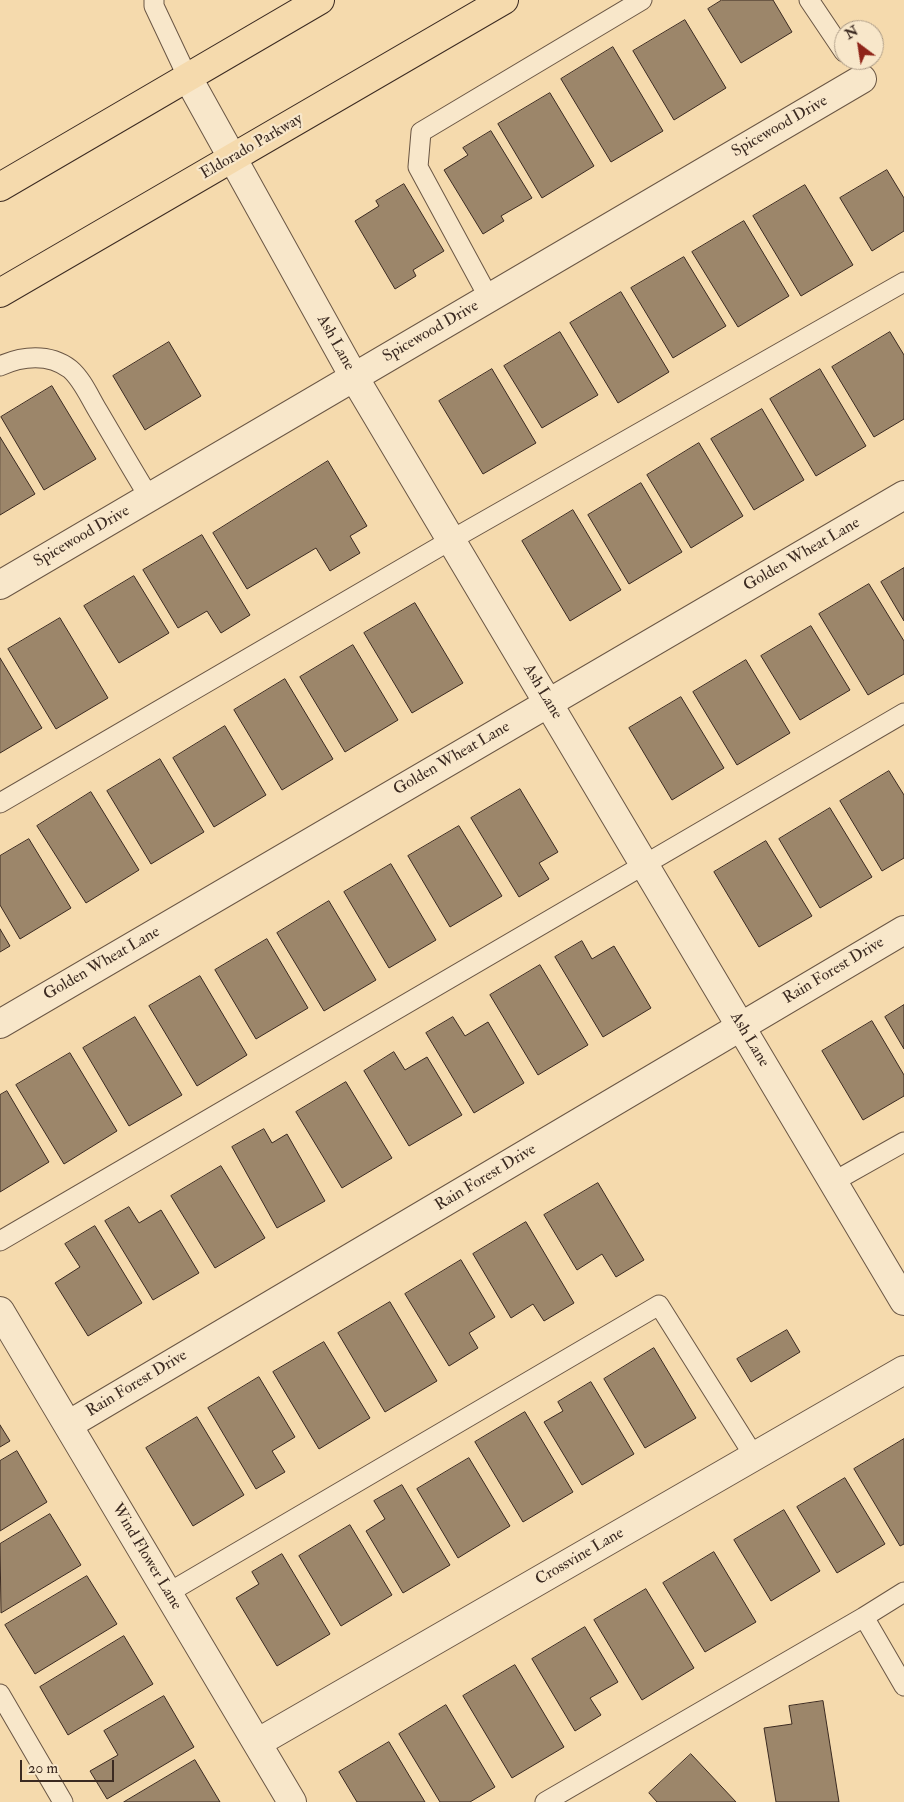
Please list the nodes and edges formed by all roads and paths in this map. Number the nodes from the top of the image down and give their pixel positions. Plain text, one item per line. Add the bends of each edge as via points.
1 (154, 0) edge
2 (320, 0) edge
3 (504, 0) edge
4 (642, 0) edge
5 (809, 0) edge
6 (834, 37) edge
7 (856, 70) edge
8 (188, 78) junction
9 (232, 158) junction
10 (0, 187) edge
11 (904, 282) edge
12 (0, 293) edge
13 (489, 298) junction
14 (0, 366) edge
15 (354, 377) junction
16 (904, 495) edge
17 (149, 497) junction
18 (451, 540) junction
19 (0, 585) edge
20 (548, 703) junction
21 (904, 713) edge
22 (0, 803) edge
23 (645, 865) junction
24 (904, 930) edge
25 (0, 1024) edge
26 (741, 1026) junction
27 (904, 1142) edge
28 (834, 1182) junction
29 (0, 1240) edge
30 (904, 1301) edge
31 (0, 1311) edge
32 (904, 1370) edge
33 (68, 1425) junction
34 (754, 1456) junction
35 (904, 1592) edge
36 (168, 1593) junction
37 (864, 1616) junction
38 (904, 1686) edge
39 (0, 1694) edge
40 (257, 1744) junction
41 (63, 1802) edge
42 (292, 1802) edge
43 (545, 1802) edge

1 - 8 lane via 170,43
2 - 8 main road
3 - 9 main road, Eldorado Parkway
4 - 13 lane via 421,132 418,167
5 - 6 lane
7 - 13 street, Spicewood Drive
8 - 9 street, Ash Lane
8 - 10 main road
9 - 12 main road, Eldorado Parkway
9 - 15 street, Ash Lane
11 - 18 lane
13 - 15 street, Spicewood Drive
14 - 17 lane via 28,357 56,363 70,370
15 - 17 street, Spicewood Drive
15 - 18 street, Ash Lane
16 - 20 street, Golden Wheat Lane
17 - 19 street, Spicewood Drive
18 - 20 street, Ash Lane
18 - 22 lane
20 - 23 street, Ash Lane
20 - 25 street, Golden Wheat Lane
21 - 23 lane
23 - 26 street, Ash Lane
23 - 29 lane
24 - 26 street, Rain Forest Drive
26 - 28 street, Ash Lane
26 - 33 street, Rain Forest Drive
27 - 28 lane
28 - 30 street, Ash Lane
31 - 33 street, Wind Flower Lane
32 - 34 street, Crossvine Lane
33 - 36 street, Wind Flower Lane
34 - 36 lane via 659,1305
34 - 40 street, Crossvine Lane
35 - 37 lane
36 - 40 street, Wind Flower Lane
37 - 38 lane
37 - 43 lane
39 - 41 lane
40 - 42 street, Wind Flower Lane

